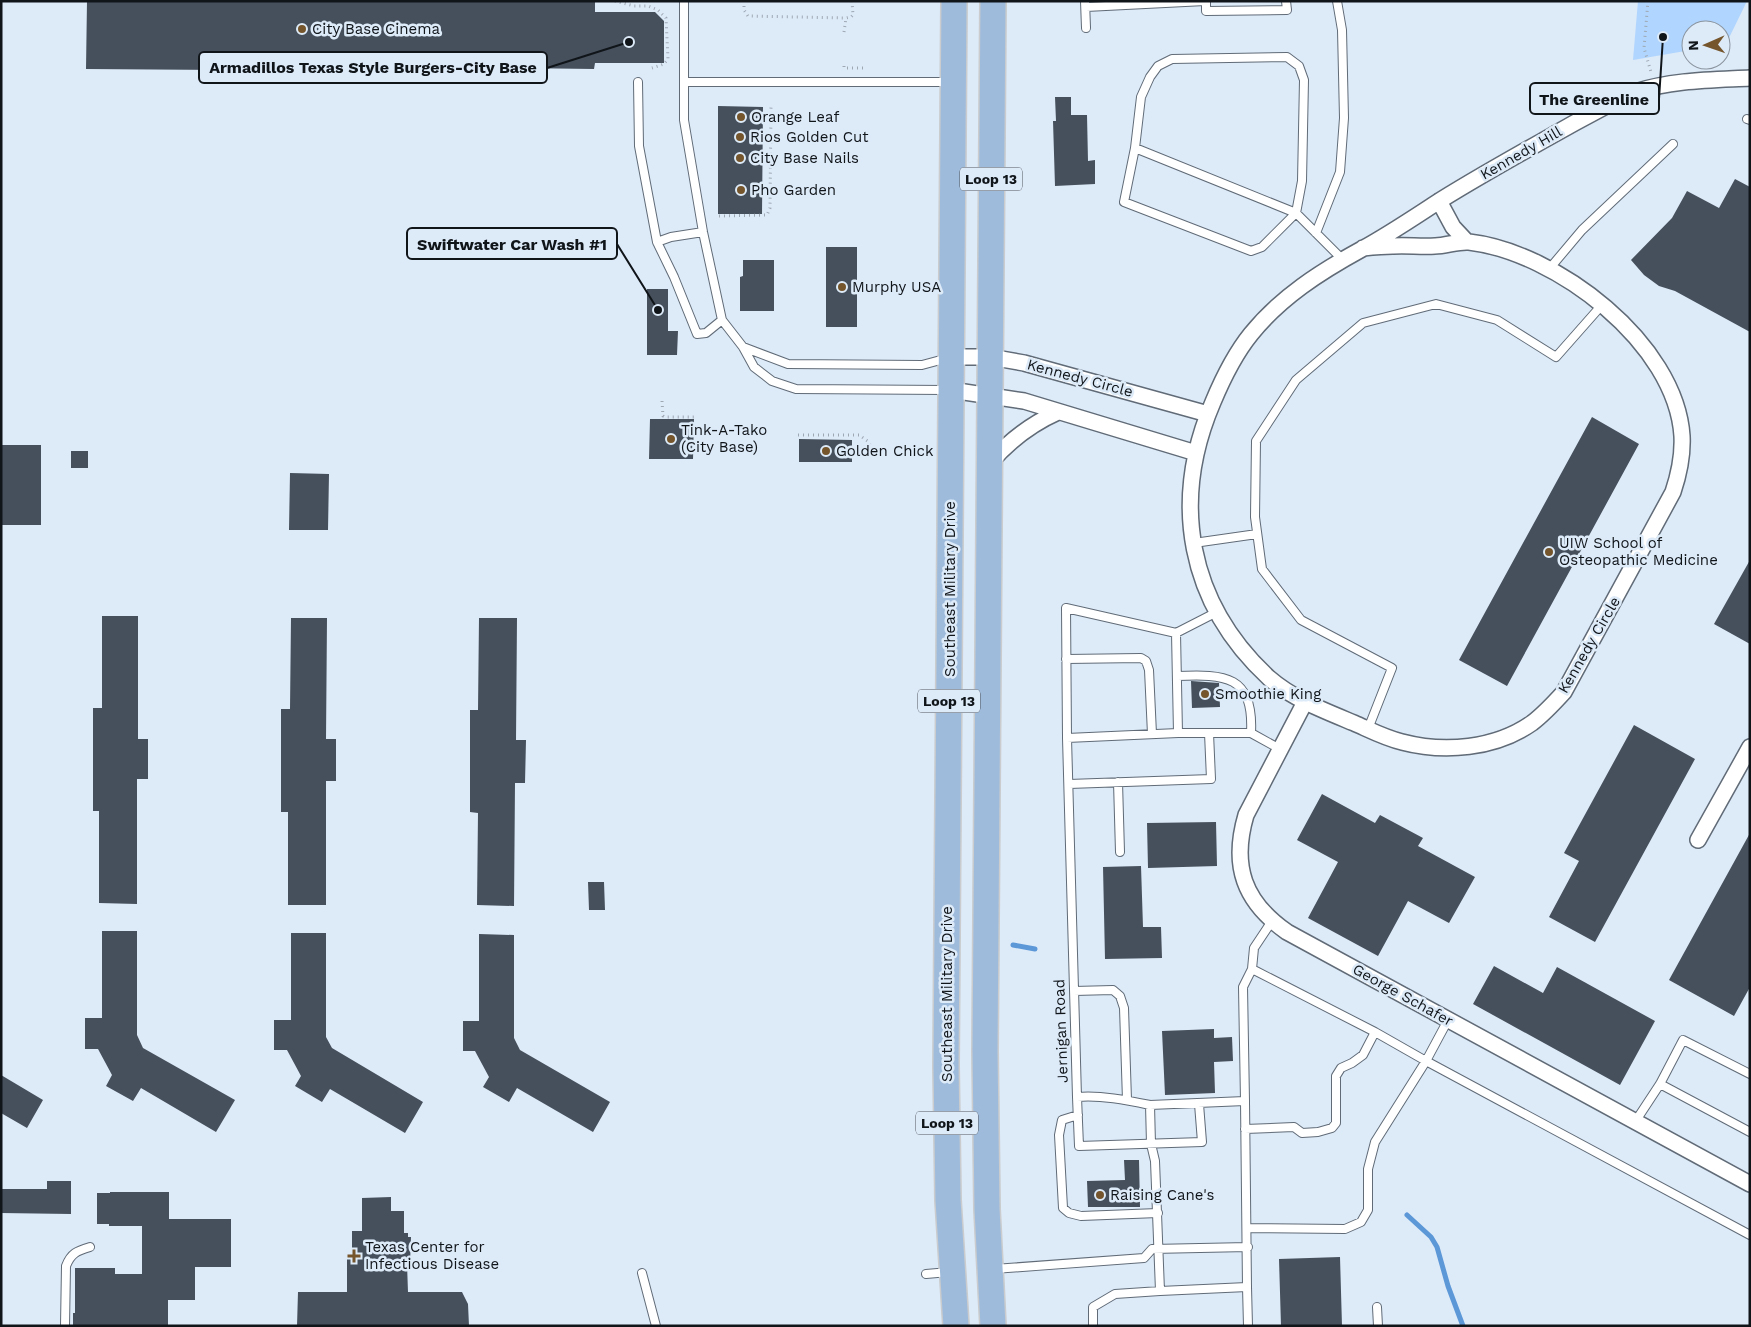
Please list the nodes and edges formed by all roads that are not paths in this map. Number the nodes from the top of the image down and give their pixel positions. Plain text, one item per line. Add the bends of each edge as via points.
1 (684, 1) edge
2 (954, 1) edge
3 (993, 1) edge
4 (1205, 1) edge
5 (1286, 1) edge
6 (1337, 1) edge
7 (1180, 2) edge
8 (1086, 4) edge
9 (1086, 28) dead end
10 (1750, 78) edge
11 (638, 82) dead end
12 (684, 82) junction
13 (953, 82) junction
14 (1673, 144) dead end
15 (1135, 148) junction
16 (1439, 201) junction
17 (1296, 213) junction
18 (702, 232) junction
19 (1316, 233) junction
20 (657, 242) junction
21 (1467, 242) junction
22 (1363, 248) junction
23 (1342, 259) junction
24 (1550, 268) junction
25 (1601, 306) junction
26 (722, 320) junction
27 (743, 347) junction
28 (990, 357) junction
29 (950, 358) junction
30 (951, 390) junction
31 (991, 396) junction
32 (1058, 412) junction
33 (1208, 414) junction
34 (1196, 453) junction
35 (990, 464) junction
36 (1257, 534) junction
37 (1194, 543) junction
38 (1217, 612) junction
39 (1176, 633) junction
40 (1066, 659) junction
41 (1177, 676) junction
42 (1305, 702) junction
43 (1368, 730) junction
44 (1178, 733) junction
45 (1209, 733) junction
46 (1250, 733) junction
47 (1152, 734) junction
48 (1067, 738) junction
49 (1750, 747) edge
50 (1280, 749) junction
51 (1118, 782) junction
52 (1069, 784) junction
53 (1698, 840) dead end
54 (1120, 852) dead end
55 (1272, 921) junction
56 (1252, 969) junction
57 (1074, 990) junction
58 (1448, 1020) junction
59 (1375, 1032) junction
60 (1426, 1061) junction
61 (1750, 1074) edge
62 (1660, 1084) junction
63 (1077, 1096) junction
64 (1127, 1100) junction
65 (1245, 1102) junction
66 (1199, 1104) junction
67 (1150, 1105) junction
68 (1078, 1115) junction
69 (1635, 1122) junction
70 (1244, 1129) junction
71 (1750, 1132) edge
72 (1151, 1144) junction
73 (1750, 1184) edge
74 (1158, 1213) junction
75 (1247, 1228) junction
76 (1750, 1235) edge
77 (90, 1247) dead end
78 (1248, 1247) junction
79 (1156, 1249) junction
80 (990, 1270) junction
81 (953, 1272) junction
82 (642, 1273) dead end
83 (926, 1274) dead end
84 (1247, 1287) junction
85 (1160, 1291) junction
86 (1377, 1307) dead end
87 (65, 1326) edge
88 (656, 1326) edge
89 (956, 1326) edge
90 (993, 1326) edge
91 (1093, 1326) edge
92 (1248, 1326) edge
93 (1378, 1326) edge

1 - 12 lane
2 - 13 main road, Southeast Military Drive / Loop 13
3 - 28 main road, Loop 13
4 - 5 lane via 1206,12 1287,10
4 - 7 lane
6 - 19 lane via 1342,30 1344,118 1340,172
7 - 8 lane
8 - 9 lane
10 - 16 street, Kennedy Hill via 1686,81 1633,92 1570,124
11 - 20 lane via 639,146
12 - 13 lane
12 - 18 lane via 684,120
13 - 29 main road, Southeast Military Drive / Loop 13
14 - 24 lane via 1582,230
15 - 17 lane
15 - 17 lane via 1124,202 1251,251 1262,247
15 - 17 lane via 1141,97 1158,66 1172,59 1286,57 1299,66 1304,80 1302,182
16 - 21 street via 1452,228
16 - 22 street, Kennedy Circle
17 - 19 lane
18 - 20 lane
18 - 26 lane
19 - 23 lane
20 - 26 lane via 697,334 706,333
21 - 22 street, Kennedy Circle
21 - 24 street, Kennedy Circle via 1505,251
22 - 23 street, Kennedy Circle
23 - 33 street, Kennedy Circle via 1283,300 1251,334 1238,351
24 - 25 street, Kennedy Circle
25 - 36 lane via 1556,357 1498,320 1436,304 1363,323 1296,380 1256,441
25 - 43 street, Kennedy Circle via 1638,339 1666,382 1678,412 1682,436 1681,468 1673,492 1564,692 1552,706 1521,730 1471,746 1419,746
26 - 27 lane
27 - 29 lane via 788,364 922,365
27 - 30 lane via 754,367 772,381 796,389
28 - 29 street, Kennedy Circle
28 - 31 main road, Loop 13
28 - 33 street, Kennedy Circle via 1024,362
29 - 30 main road, Southeast Military Drive / Loop 13
30 - 31 street
30 - 81 main road, Southeast Military Drive / Loop 13 via 946,1066 948,1200
31 - 32 street
31 - 35 main road, Loop 13
32 - 34 street
32 - 35 street via 1028,428
33 - 34 street, Kennedy Circle
34 - 37 street, Kennedy Circle via 1190,503
35 - 80 main road, Loop 13 via 985,1042
36 - 37 lane
36 - 43 lane via 1262,569 1301,620 1392,668
37 - 38 street, Kennedy Circle via 1196,561
38 - 39 lane
38 - 42 street, Kennedy Circle via 1238,645 1271,679
39 - 40 lane, Jernigan Road via 1066,608
39 - 41 lane
40 - 47 lane via 1141,658 1146,662
40 - 48 lane, Jernigan Road
41 - 44 lane
41 - 46 lane via 1222,676 1232,680 1249,703
42 - 43 street, Kennedy Circle
42 - 50 street, George Schafer
44 - 45 lane
44 - 47 lane
45 - 46 lane
45 - 51 lane via 1211,779
46 - 50 lane
47 - 48 lane
48 - 52 lane, Jernigan Road
49 - 53 street
50 - 55 street, George Schafer via 1246,815 1239,853 1248,890
51 - 52 lane
51 - 54 lane
52 - 57 lane, Jernigan Road
55 - 56 lane via 1254,948
55 - 58 street, George Schafer
56 - 59 lane
56 - 65 lane via 1243,986
57 - 63 lane, Jernigan Road
57 - 64 lane via 1113,990 1120,996 1124,1008
58 - 60 lane
58 - 69 street, George Schafer
59 - 60 lane
59 - 70 lane via 1363,1055 1341,1068 1336,1076 1336,1123 1332,1128 1302,1133 1294,1127
60 - 75 lane via 1375,1142 1368,1170 1368,1210 1361,1222 1345,1229
60 - 76 lane
61 - 62 lane via 1683,1040
62 - 69 lane
62 - 71 lane
63 - 64 lane, Jernigan Road
63 - 68 lane
64 - 67 lane, Jernigan Road
65 - 66 lane, Jernigan Road
65 - 70 lane
66 - 67 lane, Jernigan Road
66 - 72 lane via 1202,1142
67 - 72 lane
68 - 72 lane via 1079,1146
68 - 74 lane via 1062,1120 1059,1135 1064,1208 1081,1216
69 - 73 street, George Schafer
70 - 75 lane
72 - 74 lane
74 - 79 lane
75 - 78 lane
77 - 87 lane via 75,1251 66,1266
78 - 79 lane
78 - 84 lane
79 - 80 lane via 1144,1258
79 - 85 lane
80 - 81 main road
80 - 90 main road, Loop 13
81 - 83 lane
81 - 89 main road, Southeast Military Drive / Loop 13
82 - 88 lane
84 - 85 lane
84 - 92 lane
85 - 91 lane via 1115,1294 1093,1307
86 - 93 lane

